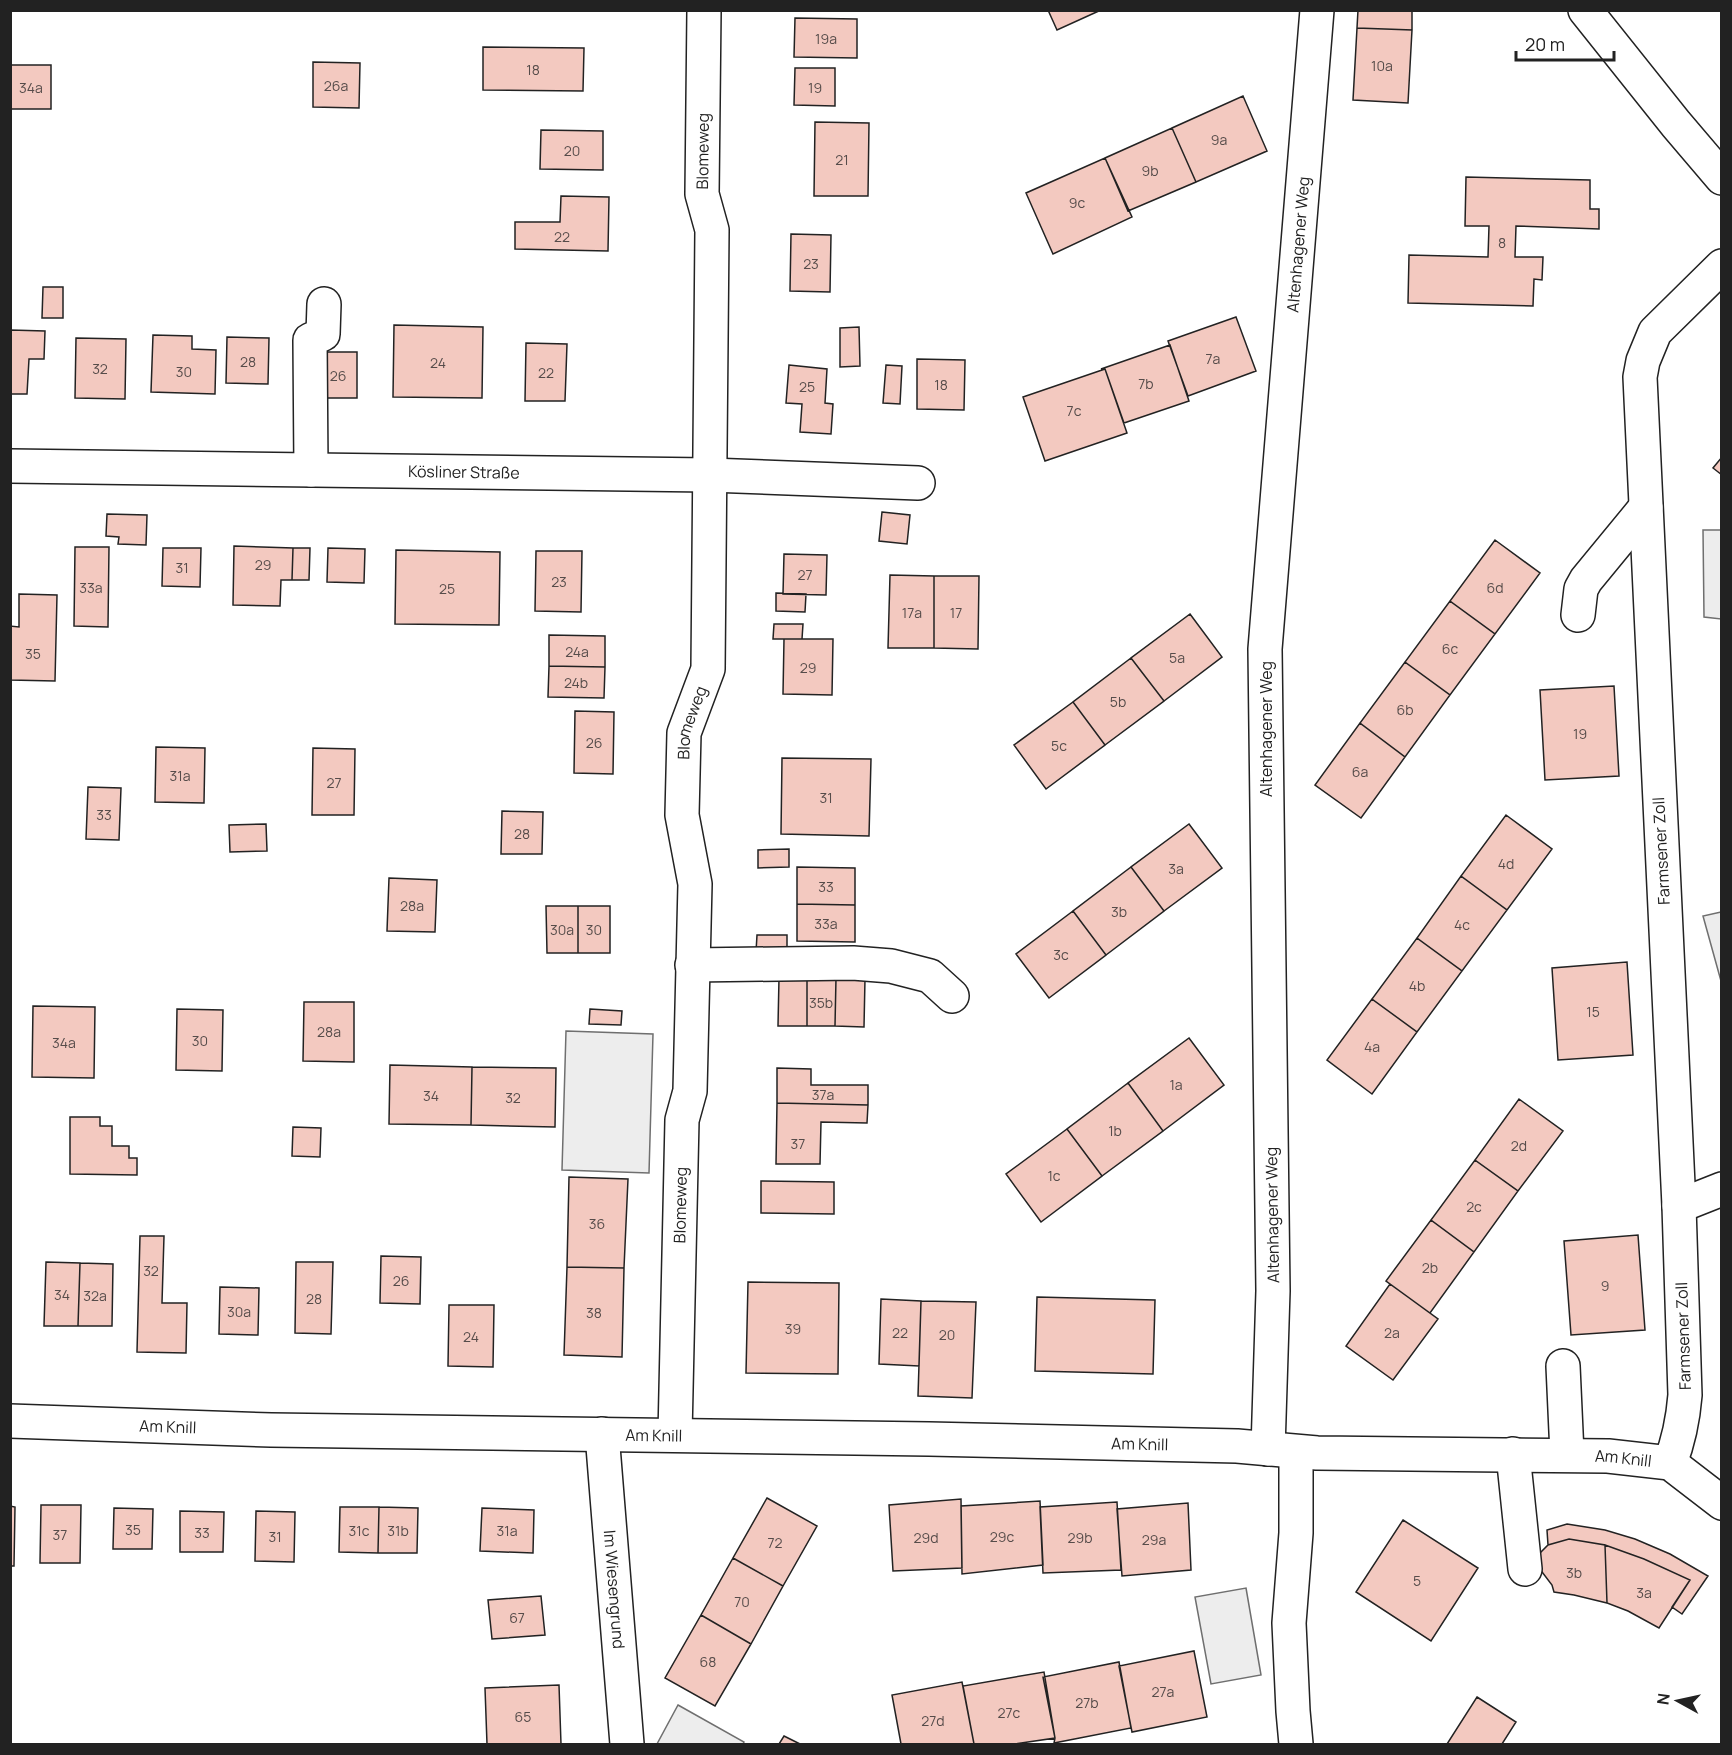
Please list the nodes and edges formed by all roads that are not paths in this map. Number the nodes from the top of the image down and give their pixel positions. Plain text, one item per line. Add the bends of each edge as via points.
1 (704, 10) edge
2 (1317, 10) edge
3 (1585, 10) edge
4 (1722, 178) edge
5 (1722, 266) edge
6 (324, 304) dead end
7 (10, 466) edge
8 (311, 470) junction
9 (711, 475) junction
10 (918, 483) dead end
11 (1646, 507) junction
12 (1578, 615) dead end
13 (692, 965) junction
14 (952, 996) dead end
15 (1722, 1189) edge
16 (1679, 1206) junction
17 (1563, 1366) dead end
18 (10, 1421) edge
19 (602, 1434) junction
20 (675, 1435) junction
21 (1282, 1451) junction
22 (1522, 1454) junction
23 (1567, 1454) junction
24 (1670, 1463) junction
25 (1722, 1503) edge
26 (1532, 1561) dead end
27 (627, 1744) edge
28 (1296, 1744) edge

1 - 9 street, Blomeweg via 702,194 712,231
2 - 21 street, Altenhagener Weg via 1265,649 1273,1280
3 - 4 street
5 - 11 street, Farmsener Zoll via 1655,332 1643,361 1640,377
6 - 8 street via 323,334 310,340
7 - 8 street, Kösliner Straße
8 - 9 street, Kösliner Straße
9 - 10 street, Kösliner Straße
9 - 13 street, Blomeweg via 708,669 684,733 682,815 695,884
11 - 12 street via 1586,580
11 - 16 street, Farmsener Zoll
13 - 14 street via 891,966 930,976
13 - 20 street, Blomeweg via 690,1091 682,1120
15 - 16 street
16 - 24 street, Farmsener Zoll via 1685,1395 1680,1438
17 - 23 street
18 - 19 street, Am Knill via 271,1430
19 - 20 street, Am Knill
19 - 27 street, Im Wiesengrund
20 - 21 street, Am Knill via 1237,1446
21 - 22 street, Am Knill
21 - 28 street via 1296,1533 1288,1623
22 - 23 street, Am Knill
22 - 26 street
23 - 24 street, Am Knill
24 - 25 street, Am Knill

